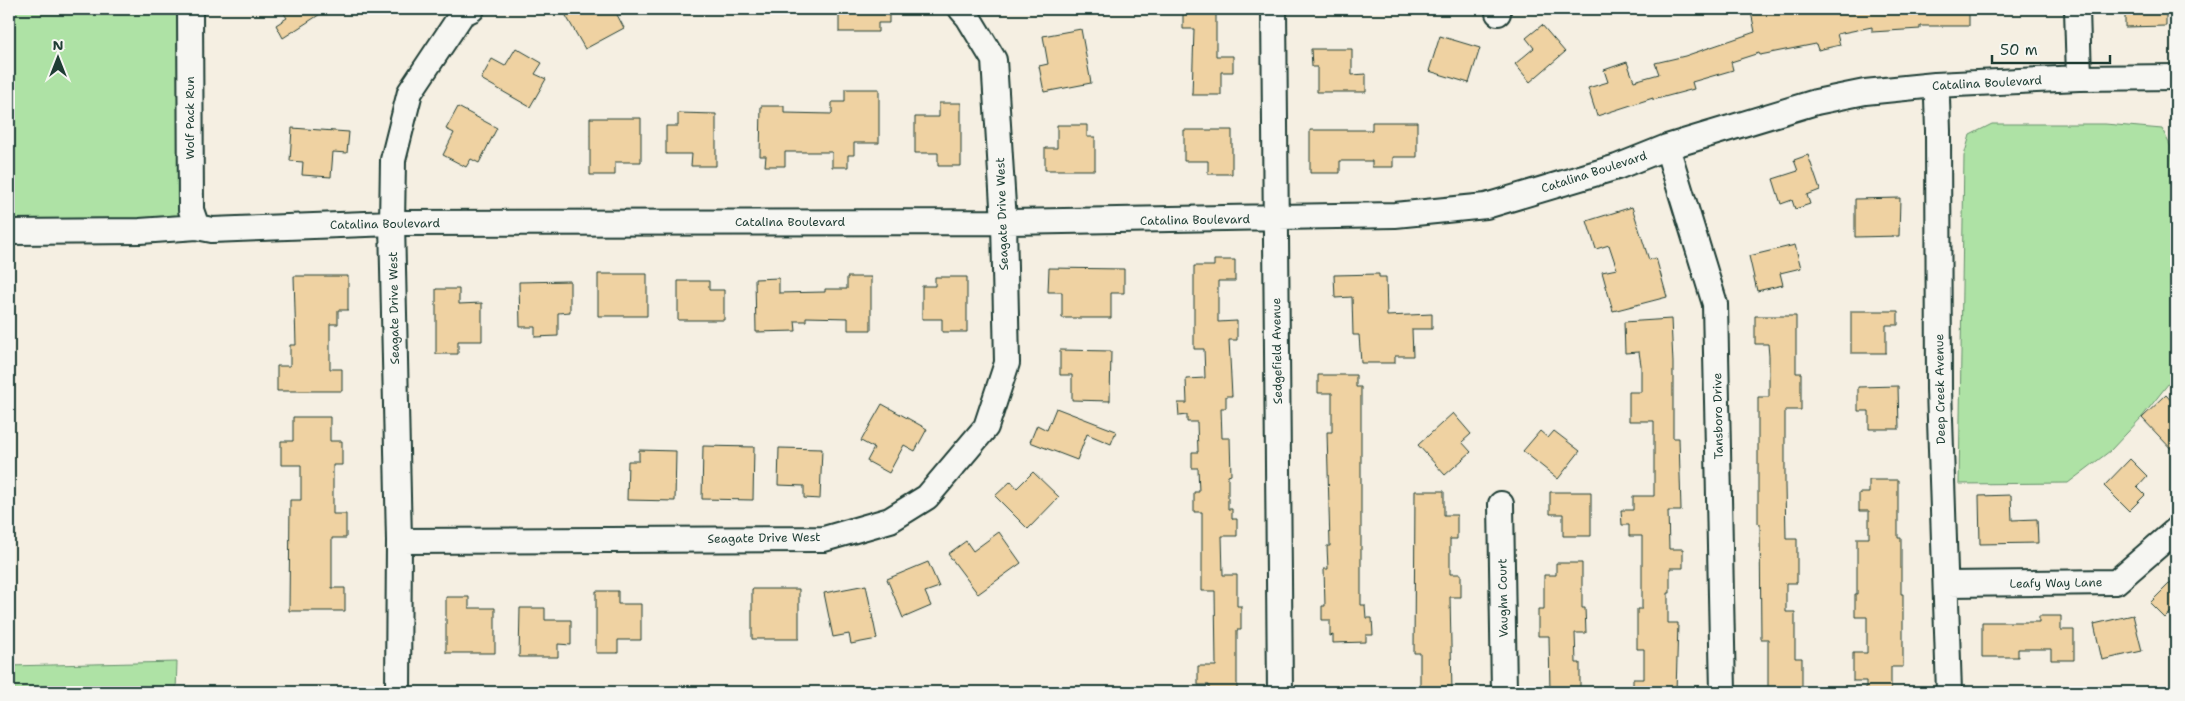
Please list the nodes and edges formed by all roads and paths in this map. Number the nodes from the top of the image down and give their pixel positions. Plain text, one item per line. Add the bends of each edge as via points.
1 (190, 9) edge
2 (961, 9) edge
3 (1274, 9) edge
4 (2077, 9) edge
5 (464, 10) edge
6 (2176, 77) edge
7 (2079, 78) junction
8 (1935, 85) junction
9 (1667, 147) junction
10 (1275, 218) junction
11 (1004, 222) junction
12 (392, 223) junction
13 (197, 227) junction
14 (9, 232) edge
15 (1501, 504) dead end
16 (2176, 530) edge
17 (399, 541) junction
18 (1947, 584) junction
19 (398, 692) edge
20 (1280, 692) edge
21 (1504, 692) edge
22 (1723, 692) edge
23 (1950, 692) edge

1 - 13 street, Wolf Pack Run via 191,210
2 - 11 street, Seagate Drive West via 994,60
3 - 10 street, Sedgefield Avenue
4 - 7 street
5 - 12 street, Seagate Drive West via 410,92 393,160
6 - 7 street, Catalina Boulevard
7 - 8 street, Catalina Boulevard
8 - 9 street, Catalina Boulevard via 1865,92 1816,102
8 - 18 street, Deep Creek Avenue via 1939,389
9 - 10 street, Catalina Boulevard via 1617,167 1486,206 1396,215
9 - 22 street, Tansboro Drive via 1715,304
10 - 11 street, Catalina Boulevard
10 - 20 street, Sedgefield Avenue
11 - 12 street, Catalina Boulevard
11 - 17 street, Seagate Drive West via 1007,363 986,427 926,497 890,520 824,538
12 - 13 street, Catalina Boulevard via 212,230
12 - 17 street, Seagate Drive West
13 - 14 street, Catalina Boulevard
15 - 21 street, Vaughn Court
16 - 18 street, Leafy Way Lane via 2116,582
17 - 19 street, Seagate Drive West
18 - 23 street, Deep Creek Avenue

